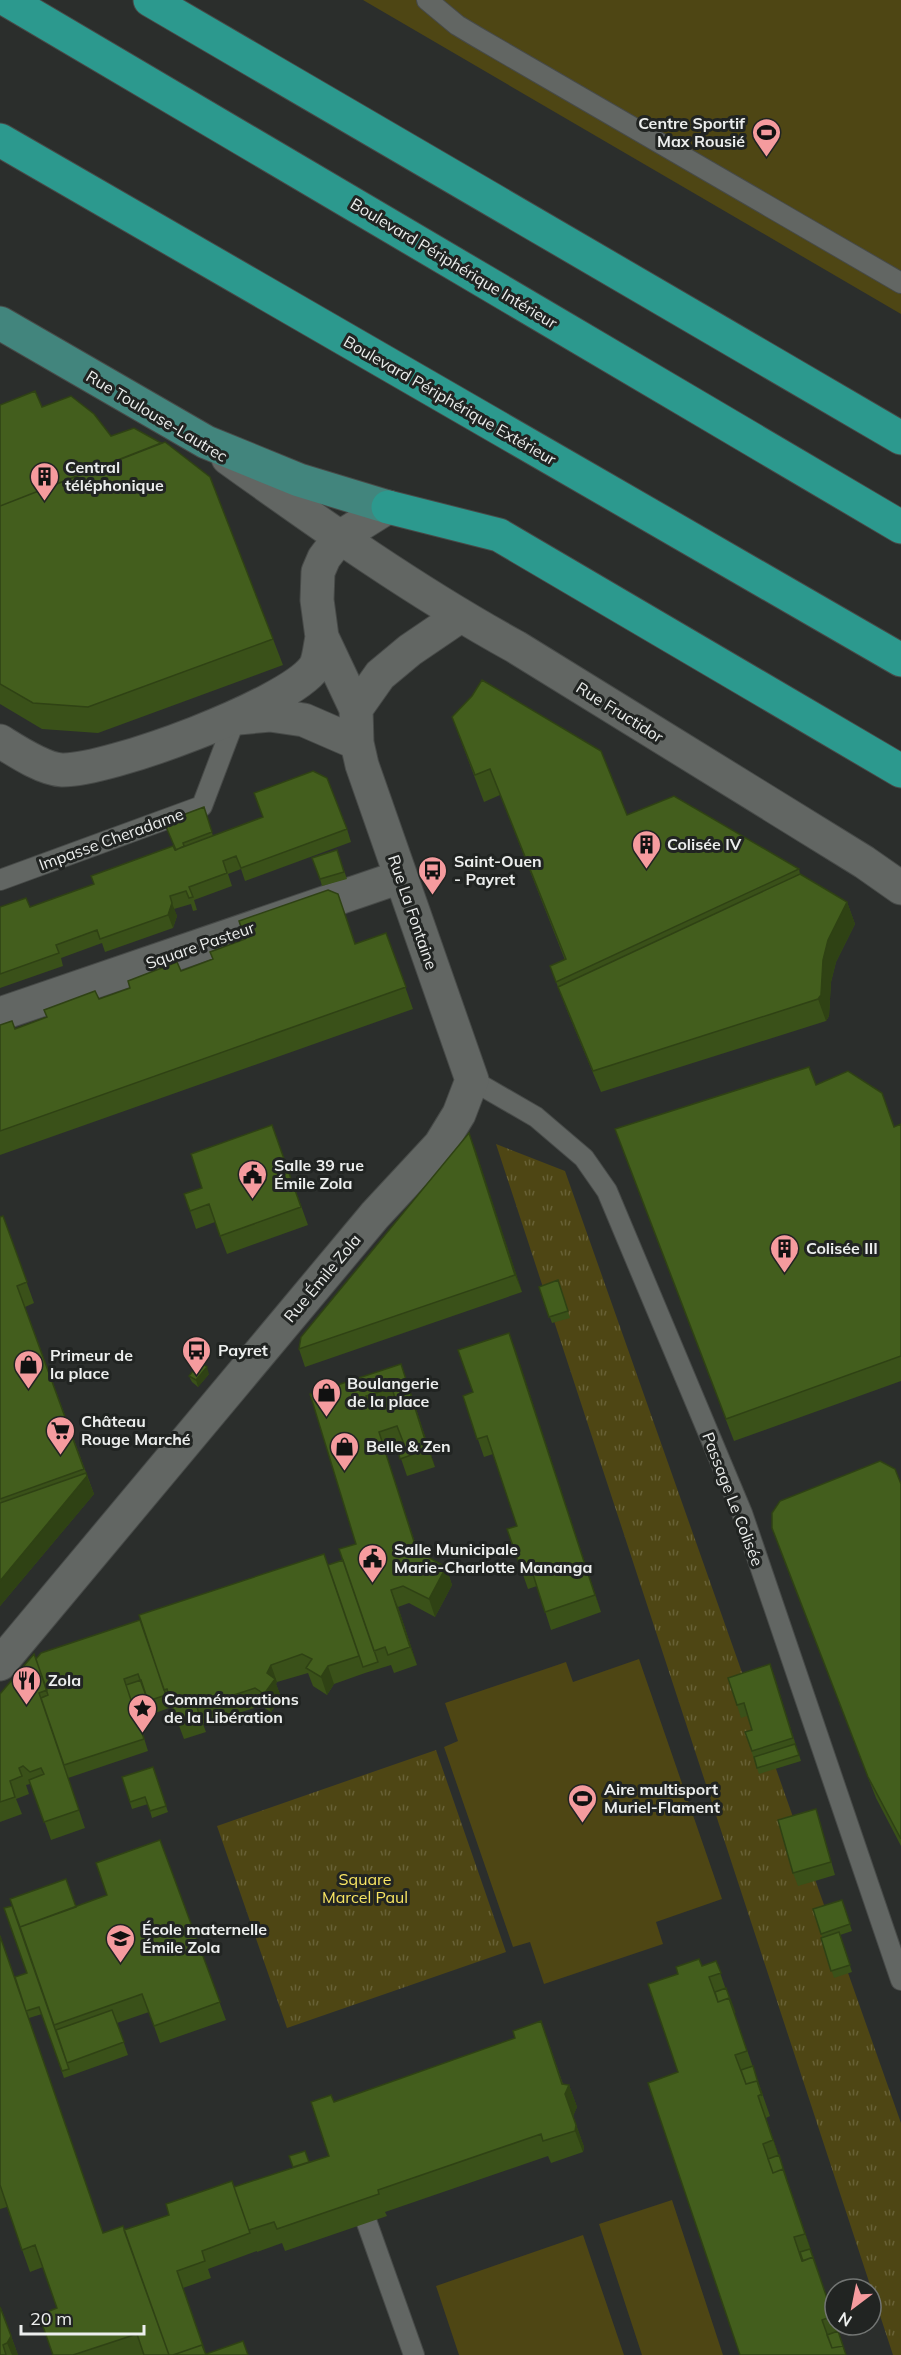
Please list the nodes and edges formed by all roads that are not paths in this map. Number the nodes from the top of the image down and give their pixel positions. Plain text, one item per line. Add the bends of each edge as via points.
1 (7, 0) edge
2 (150, 0) edge
3 (427, 0) edge
4 (0, 140) edge
5 (901, 283) edge
6 (0, 322) edge
7 (901, 438) edge
8 (206, 442) junction
9 (388, 507) junction
10 (901, 527) edge
11 (340, 537) junction
12 (460, 616) junction
13 (322, 638) junction
14 (901, 660) edge
15 (356, 708) junction
16 (235, 719) junction
17 (0, 741) edge
18 (357, 743) junction
19 (901, 771) edge
20 (400, 877) junction
21 (0, 880) edge
22 (901, 888) edge
23 (0, 1014) edge
24 (472, 1080) junction
25 (0, 1664) edge
26 (901, 1980) edge
27 (367, 2223) edge
28 (414, 2355) edge

1 - 10 highway, Boulevard Périphérique Intérieur
2 - 7 highway
3 - 5 lane via 477,37
4 - 14 highway, Boulevard Périphérique Extérieur
6 - 8 main road, Rue Toulouse-Lautrec
8 - 9 main road via 299,480
8 - 11 street, Rue Toulouse-Lautrec
9 - 11 street, Rue La Fontaine
9 - 19 highway via 499,534
11 - 12 street, Rue Fructidor
11 - 13 street, Rue La Fontaine via 318,572
12 - 15 street via 380,675
12 - 22 street, Rue Fructidor via 516,647
13 - 15 street, Rue La Fontaine
13 - 16 street, Rue La Fontaine via 315,667 300,681
15 - 18 street, Rue La Fontaine
16 - 17 street, Rue La Fontaine via 100,766 60,770
16 - 18 street, Rue La Fontaine via 270,715 304,720
16 - 21 lane, Impasse Cheradame via 202,806
18 - 20 street, Rue La Fontaine
20 - 23 street, Square Pasteur
20 - 24 street, Rue La Fontaine
24 - 25 street, Rue Émile Zola via 459,1114 440,1145 375,1215
24 - 26 lane, Passage Le Colisée via 536,1117 584,1158 607,1191 742,1513
27 - 28 lane

